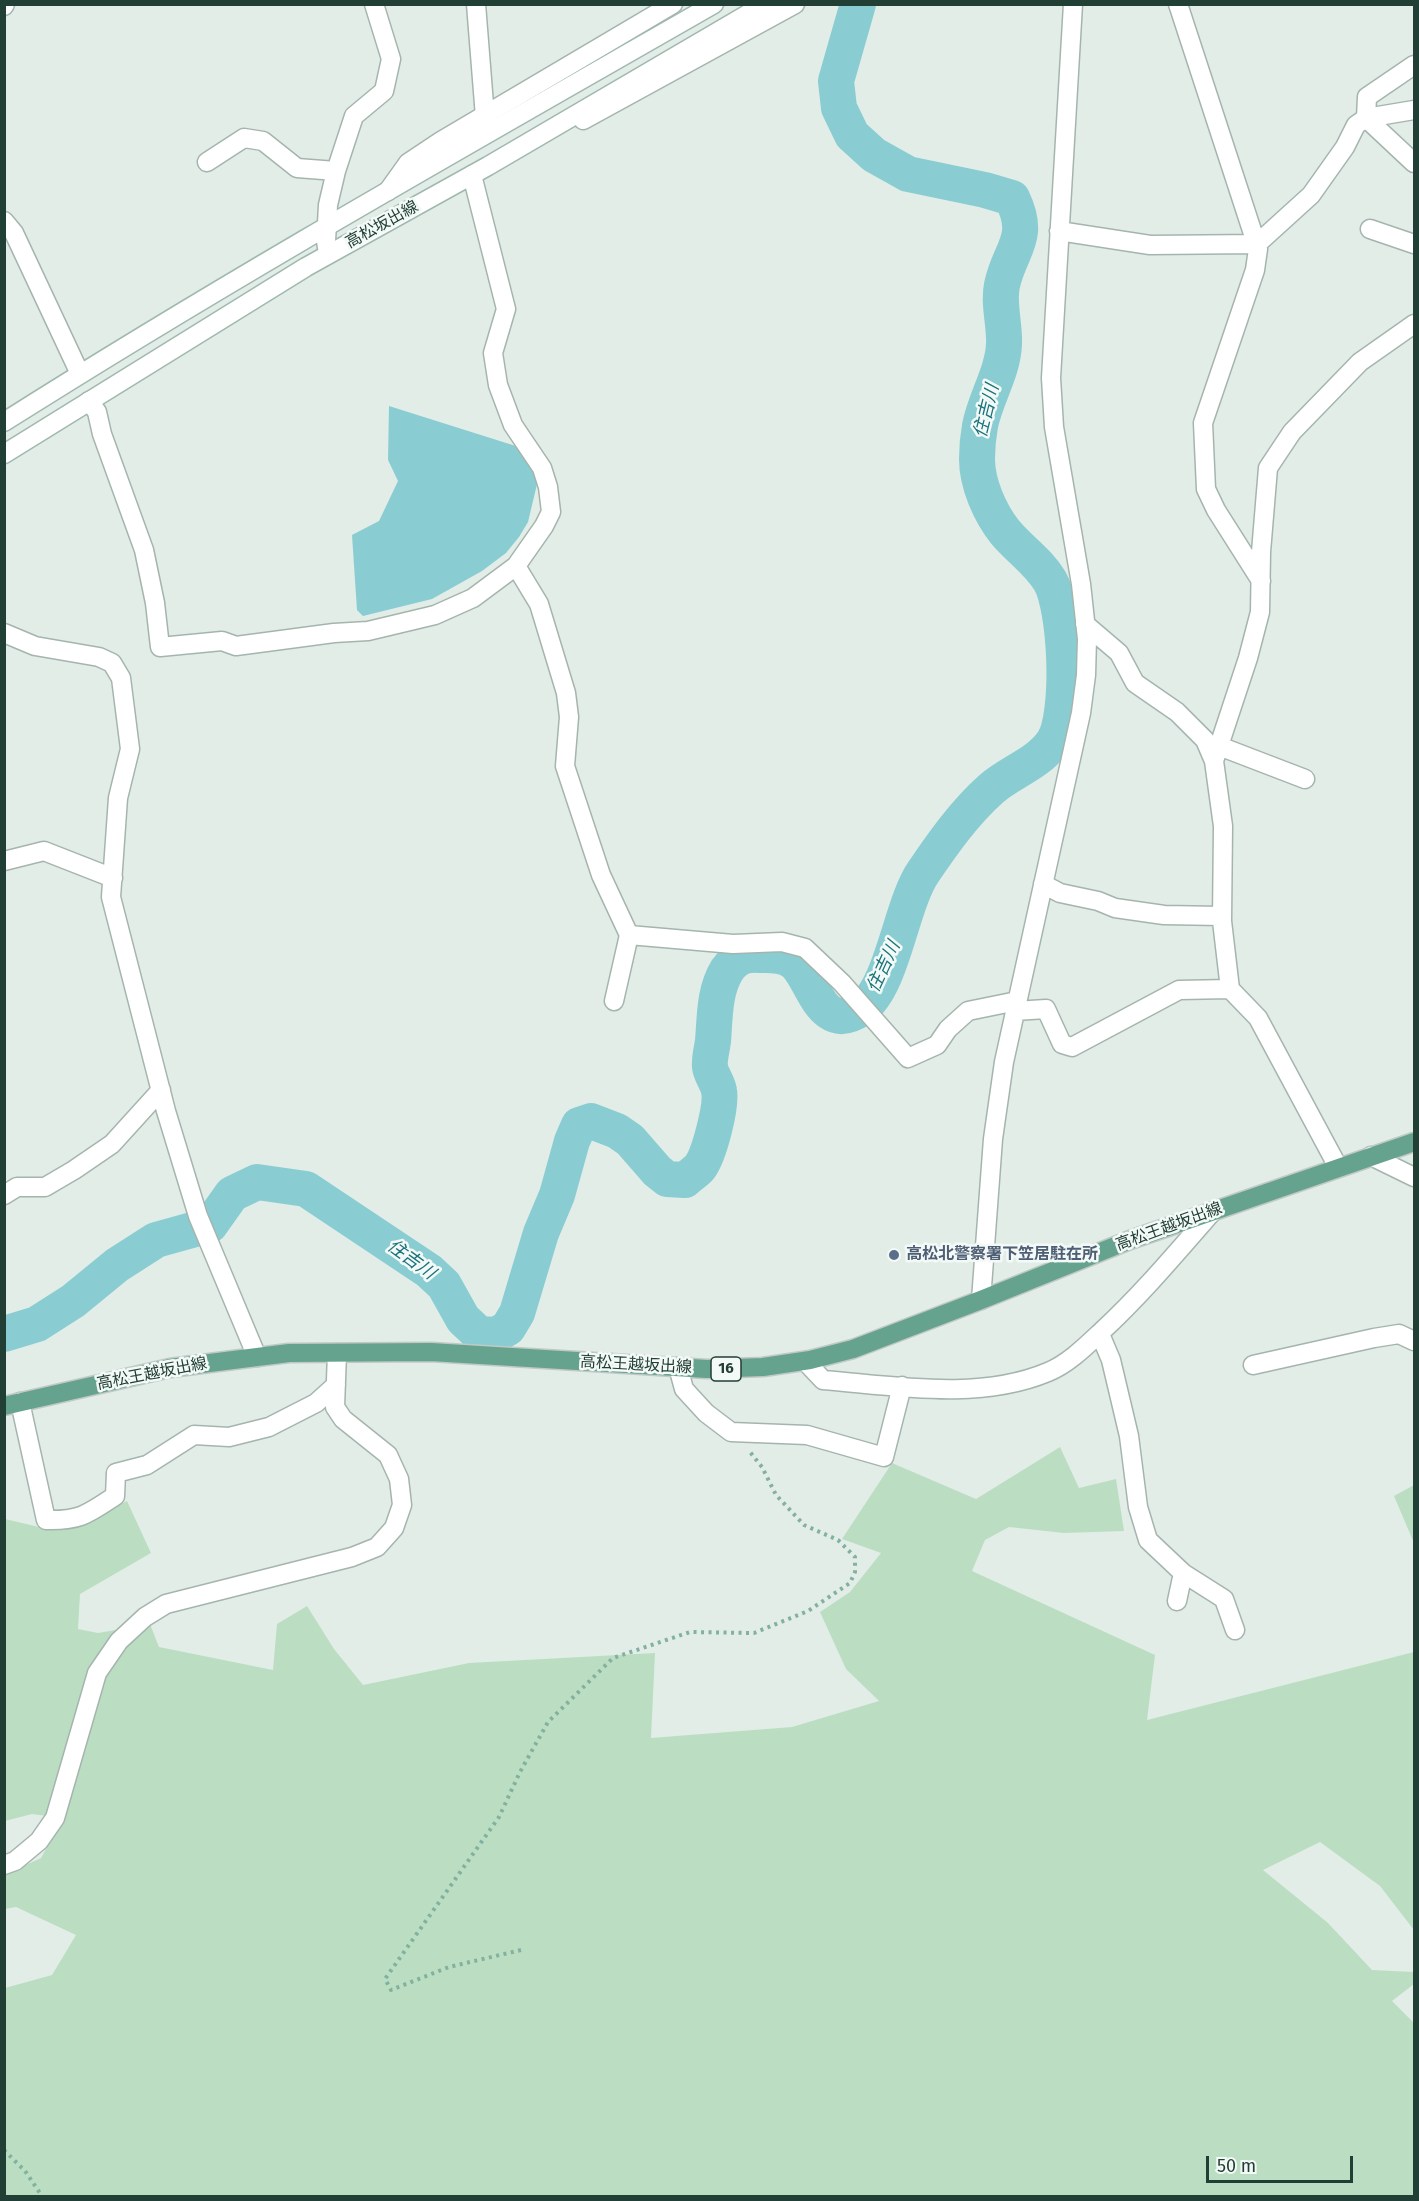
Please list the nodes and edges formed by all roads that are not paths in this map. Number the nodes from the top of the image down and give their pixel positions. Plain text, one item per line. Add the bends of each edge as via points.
1 (374, 4) edge
2 (476, 4) edge
3 (673, 4) edge
4 (714, 4) edge
5 (765, 4) edge
6 (795, 4) edge
7 (1073, 4) edge
8 (1178, 4) edge
9 (1414, 65) edge
10 (1414, 110) edge
11 (485, 117) junction
12 (1366, 118) junction
13 (207, 162) dead end
14 (1414, 163) edge
15 (489, 166) junction
16 (336, 171) junction
17 (471, 175) junction
18 (388, 191) junction
19 (4, 221) edge
20 (327, 226) junction
21 (1370, 230) dead end
22 (1059, 231) junction
23 (1257, 244) junction
24 (1414, 244) edge
25 (328, 255) junction
26 (1414, 324) edge
27 (80, 374) junction
28 (89, 401) junction
29 (4, 422) edge
30 (4, 454) edge
31 (516, 566) junction
32 (1261, 581) junction
33 (1085, 624) junction
34 (4, 633) edge
35 (1216, 754) junction
36 (1305, 779) dead end
37 (4, 861) edge
38 (113, 878) junction
39 (1043, 884) junction
40 (1221, 916) junction
41 (629, 935) junction
42 (1230, 989) junction
43 (614, 1001) dead end
44 (1016, 1006) junction
45 (161, 1090) junction
46 (1414, 1142) edge
47 (1371, 1156) junction
48 (1338, 1167) junction
49 (1414, 1177) edge
50 (4, 1194) edge
51 (1214, 1211) junction
52 (981, 1300) junction
53 (1100, 1334) junction
54 (1414, 1345) edge
55 (337, 1353) junction
56 (257, 1357) junction
57 (805, 1361) junction
58 (1253, 1365) dead end
59 (678, 1367) junction
60 (336, 1385) junction
61 (902, 1386) junction
62 (12, 1404) edge
63 (1183, 1573) junction
64 (1177, 1601) dead end
65 (1235, 1630) dead end
66 (4, 1865) edge

1 - 16 street via 391,59 384,91 354,116
2 - 11 street
3 - 11 street
4 - 18 street, 高松坂出線
5 - 15 street, 高松坂出線
6 - 15 street via 513,158
7 - 22 street
8 - 23 street
9 - 12 street via 1367,97
10 - 12 street
11 - 18 street via 408,164
12 - 14 street
12 - 23 street via 1356,125 1311,195
13 - 16 street via 244,138 263,141 297,168
15 - 17 street, 高松坂出線
16 - 20 street
17 - 25 street, 高松坂出線
17 - 31 street via 506,309 492,353 498,385 513,425 542,468 551,512
18 - 20 street, 高松坂出線
19 - 27 street via 14,233
20 - 25 street
20 - 27 street, 高松坂出線
21 - 24 street
22 - 23 street via 1150,245
22 - 33 street via 1051,378 1054,428
23 - 32 street via 1255,270 1203,423 1206,489
25 - 28 street, 高松坂出線
26 - 32 street via 1360,362 1292,432 1268,468
27 - 29 street, 高松坂出線
28 - 30 street, 高松坂出線
28 - 31 street via 97,412 144,550 160,647 222,641 236,646 368,631 435,615 472,598
31 - 41 street via 539,604 566,693 569,717 565,766 601,875
32 - 35 street via 1260,612
33 - 35 street via 1119,653 1135,683 1177,712
33 - 39 street via 1086,675 1081,713
34 - 38 street via 35,646 99,657 112,663 121,678 130,749 118,798
35 - 36 street
35 - 40 street via 1223,826
37 - 38 street via 44,851
38 - 45 street via 111,897
39 - 40 street via 1060,893 1115,908 1164,915
39 - 44 street
40 - 42 street
41 - 43 street
41 - 44 street via 733,944 782,942 805,948 842,983 908,1058 937,1045 968,1011
42 - 44 street via 1179,990 1072,1047 1062,1044 1046,1009
42 - 48 street via 1258,1018
44 - 52 street via 993,1139
45 - 50 street via 112,1144 74,1170 45,1187 17,1187
45 - 56 street via 198,1216
46 - 47 main road, 高松王越坂出線 / 16
47 - 48 main road, 高松王越坂出線 / 16
47 - 49 street
48 - 51 main road, 高松王越坂出線 / 16
51 - 52 main road, 高松王越坂出線 / 16
51 - 53 street
52 - 57 main road, 高松王越坂出線 / 16 via 854,1349
53 - 61 street via 1051,1372 1019,1383 973,1390
53 - 63 street via 1111,1360 1129,1436 1138,1507 1148,1540
54 - 58 street via 1399,1334
55 - 56 main road, 高松王越坂出線 / 16
55 - 59 main road, 高松王越坂出線 / 16 via 431,1353
55 - 60 street
56 - 62 main road, 高松王越坂出線 / 16 via 170,1368
57 - 59 main road, 高松王越坂出線 / 16 via 763,1367
57 - 61 street via 823,1380
59 - 61 street via 684,1389 730,1432 807,1435 884,1457
60 - 62 street via 316,1403 269,1427 229,1437 194,1435 147,1465 116,1473 115,1496 86,1515 68,1521 46,1520
60 - 66 street via 335,1407 343,1419 388,1455 399,1479 402,1505 394,1528 377,1547 352,1557 166,1604 145,1617 119,1641 97,1673 55,1818 39,1841
63 - 64 street
63 - 65 street via 1224,1599

